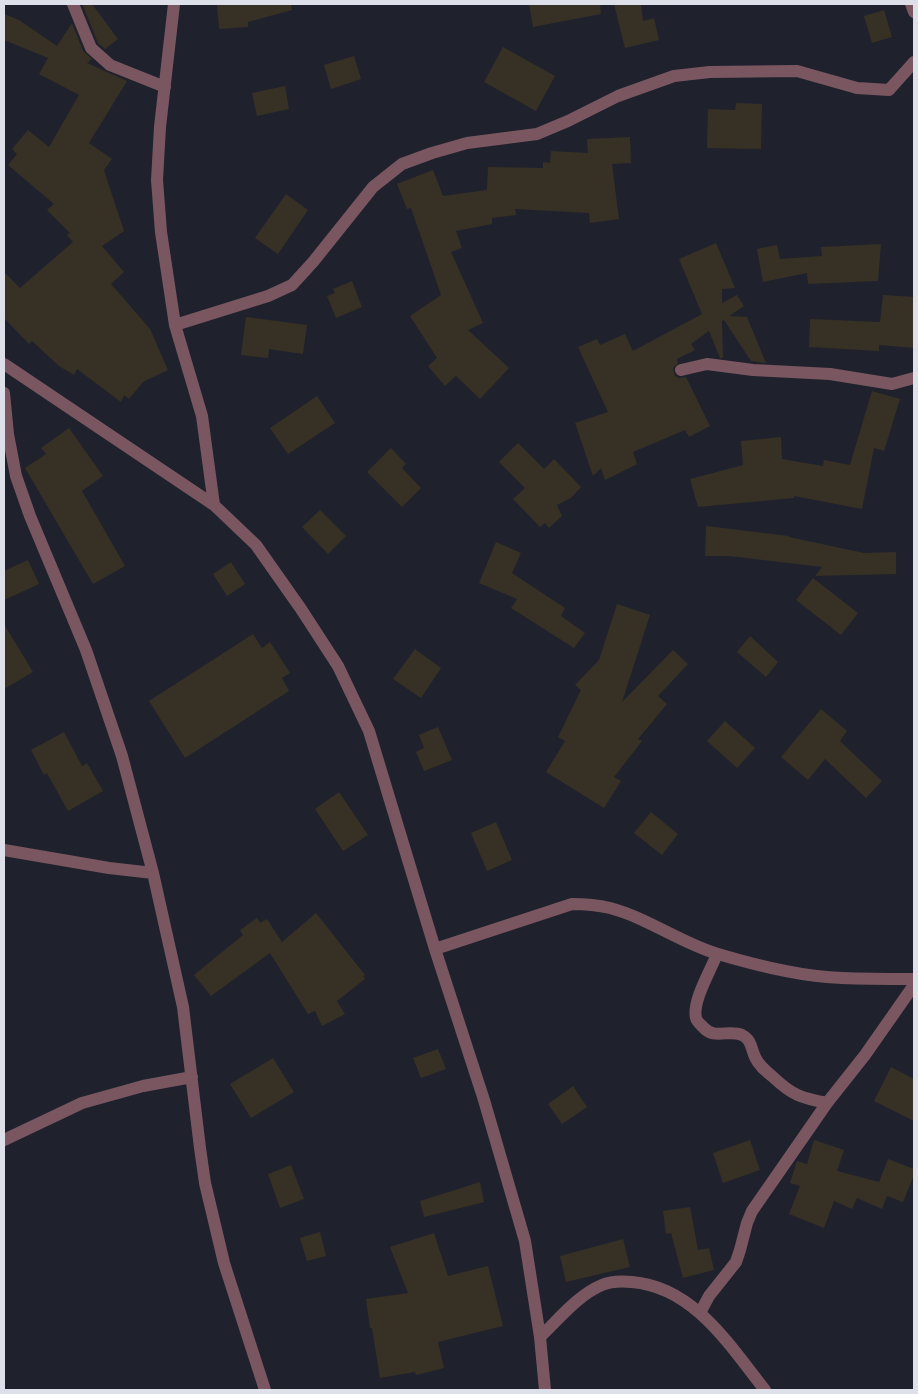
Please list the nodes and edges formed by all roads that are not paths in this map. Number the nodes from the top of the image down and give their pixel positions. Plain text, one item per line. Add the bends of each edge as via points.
1 (74, 4) edge
2 (174, 4) edge
3 (911, 4) edge
4 (914, 12) edge
5 (914, 62) edge
6 (165, 87) junction
7 (175, 324) junction
8 (4, 364) edge
9 (681, 370) dead end
10 (914, 378) edge
11 (4, 393) edge
12 (214, 505) junction
13 (4, 850) edge
14 (153, 873) junction
15 (435, 949) junction
16 (717, 954) junction
17 (914, 979) edge
18 (914, 985) edge
19 (192, 1077) junction
20 (827, 1103) junction
21 (4, 1140) edge
22 (700, 1313) junction
23 (540, 1337) junction
24 (265, 1390) edge
25 (544, 1390) edge
26 (765, 1390) edge

1 - 6 street via 91,48 110,64
2 - 6 street
3 - 4 street
5 - 7 street via 889,90 857,88 797,71 710,72 674,76 618,96 537,134 467,143 432,153 402,164 373,187 292,284 268,296
6 - 7 street via 157,180
7 - 12 street via 202,416
8 - 12 street
9 - 10 street via 707,364 830,374 892,384
11 - 14 street via 16,476 86,650 122,756
12 - 15 street via 256,545 338,666 370,731
13 - 14 street
14 - 19 street via 183,1007
15 - 16 street via 572,904 612,908
15 - 23 street via 525,1241
16 - 17 street via 780,970 840,978
16 - 20 street via 695,1007 696,1020 706,1031 718,1035 741,1034 749,1040 763,1068 789,1091 806,1099
18 - 20 street
19 - 21 street via 143,1086 82,1103
19 - 24 street via 206,1183 224,1263
20 - 22 street via 752,1211 736,1262
22 - 23 street via 663,1289 642,1282 620,1281 602,1285 584,1295
22 - 26 street
23 - 25 street

